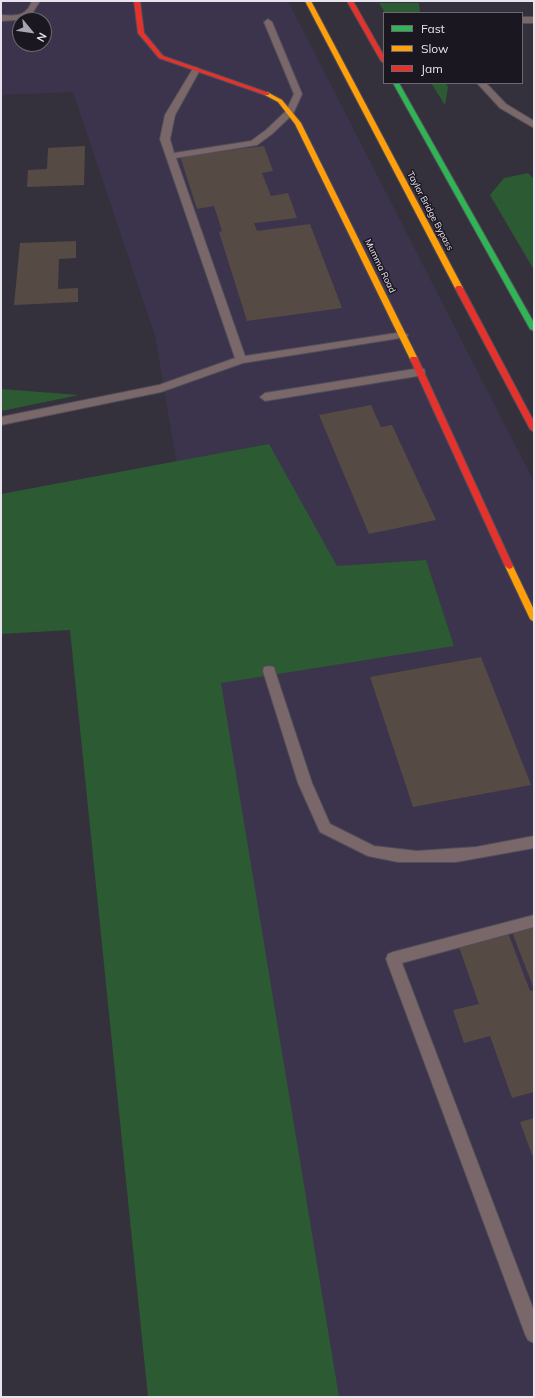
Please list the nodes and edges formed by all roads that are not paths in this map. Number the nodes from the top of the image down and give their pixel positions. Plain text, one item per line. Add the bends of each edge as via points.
1 (36, 1) edge
2 (137, 1) edge
3 (308, 1) edge
4 (350, 1) edge
5 (1, 18) edge
6 (523, 20) edge
7 (534, 20) edge
8 (268, 22) dead end
9 (383, 59) edge
10 (196, 70) junction
11 (397, 84) edge
12 (482, 84) edge
13 (290, 112) junction
14 (534, 125) edge
15 (171, 156) junction
16 (534, 329) edge
17 (403, 335) junction
18 (241, 360) junction
19 (420, 372) junction
20 (265, 397) dead end
21 (1, 422) edge
22 (534, 430) edge
23 (534, 619) edge
24 (269, 670) dead end
25 (534, 842) edge
26 (534, 921) edge
27 (534, 1334) edge

1 - 5 lane via 34,10 23,18
2 - 10 main road, Mumma Road via 141,33 161,57
3 - 22 main road, Taylor Bridge Bypass
4 - 9 main road
6 - 7 lane
8 - 13 lane via 298,94
10 - 13 main road, Mumma Road via 265,93 280,101
10 - 15 lane via 170,115 165,139
11 - 16 main road
12 - 14 lane via 503,106
13 - 15 lane via 254,143
13 - 17 main road, Mumma Road via 298,123
15 - 18 lane
17 - 18 lane
17 - 19 main road, Mumma Road
18 - 21 lane via 161,388
19 - 20 lane
19 - 23 main road, Mumma Road
24 - 25 lane via 305,784 325,828 377,852 416,857 458,856
26 - 27 lane via 394,959

